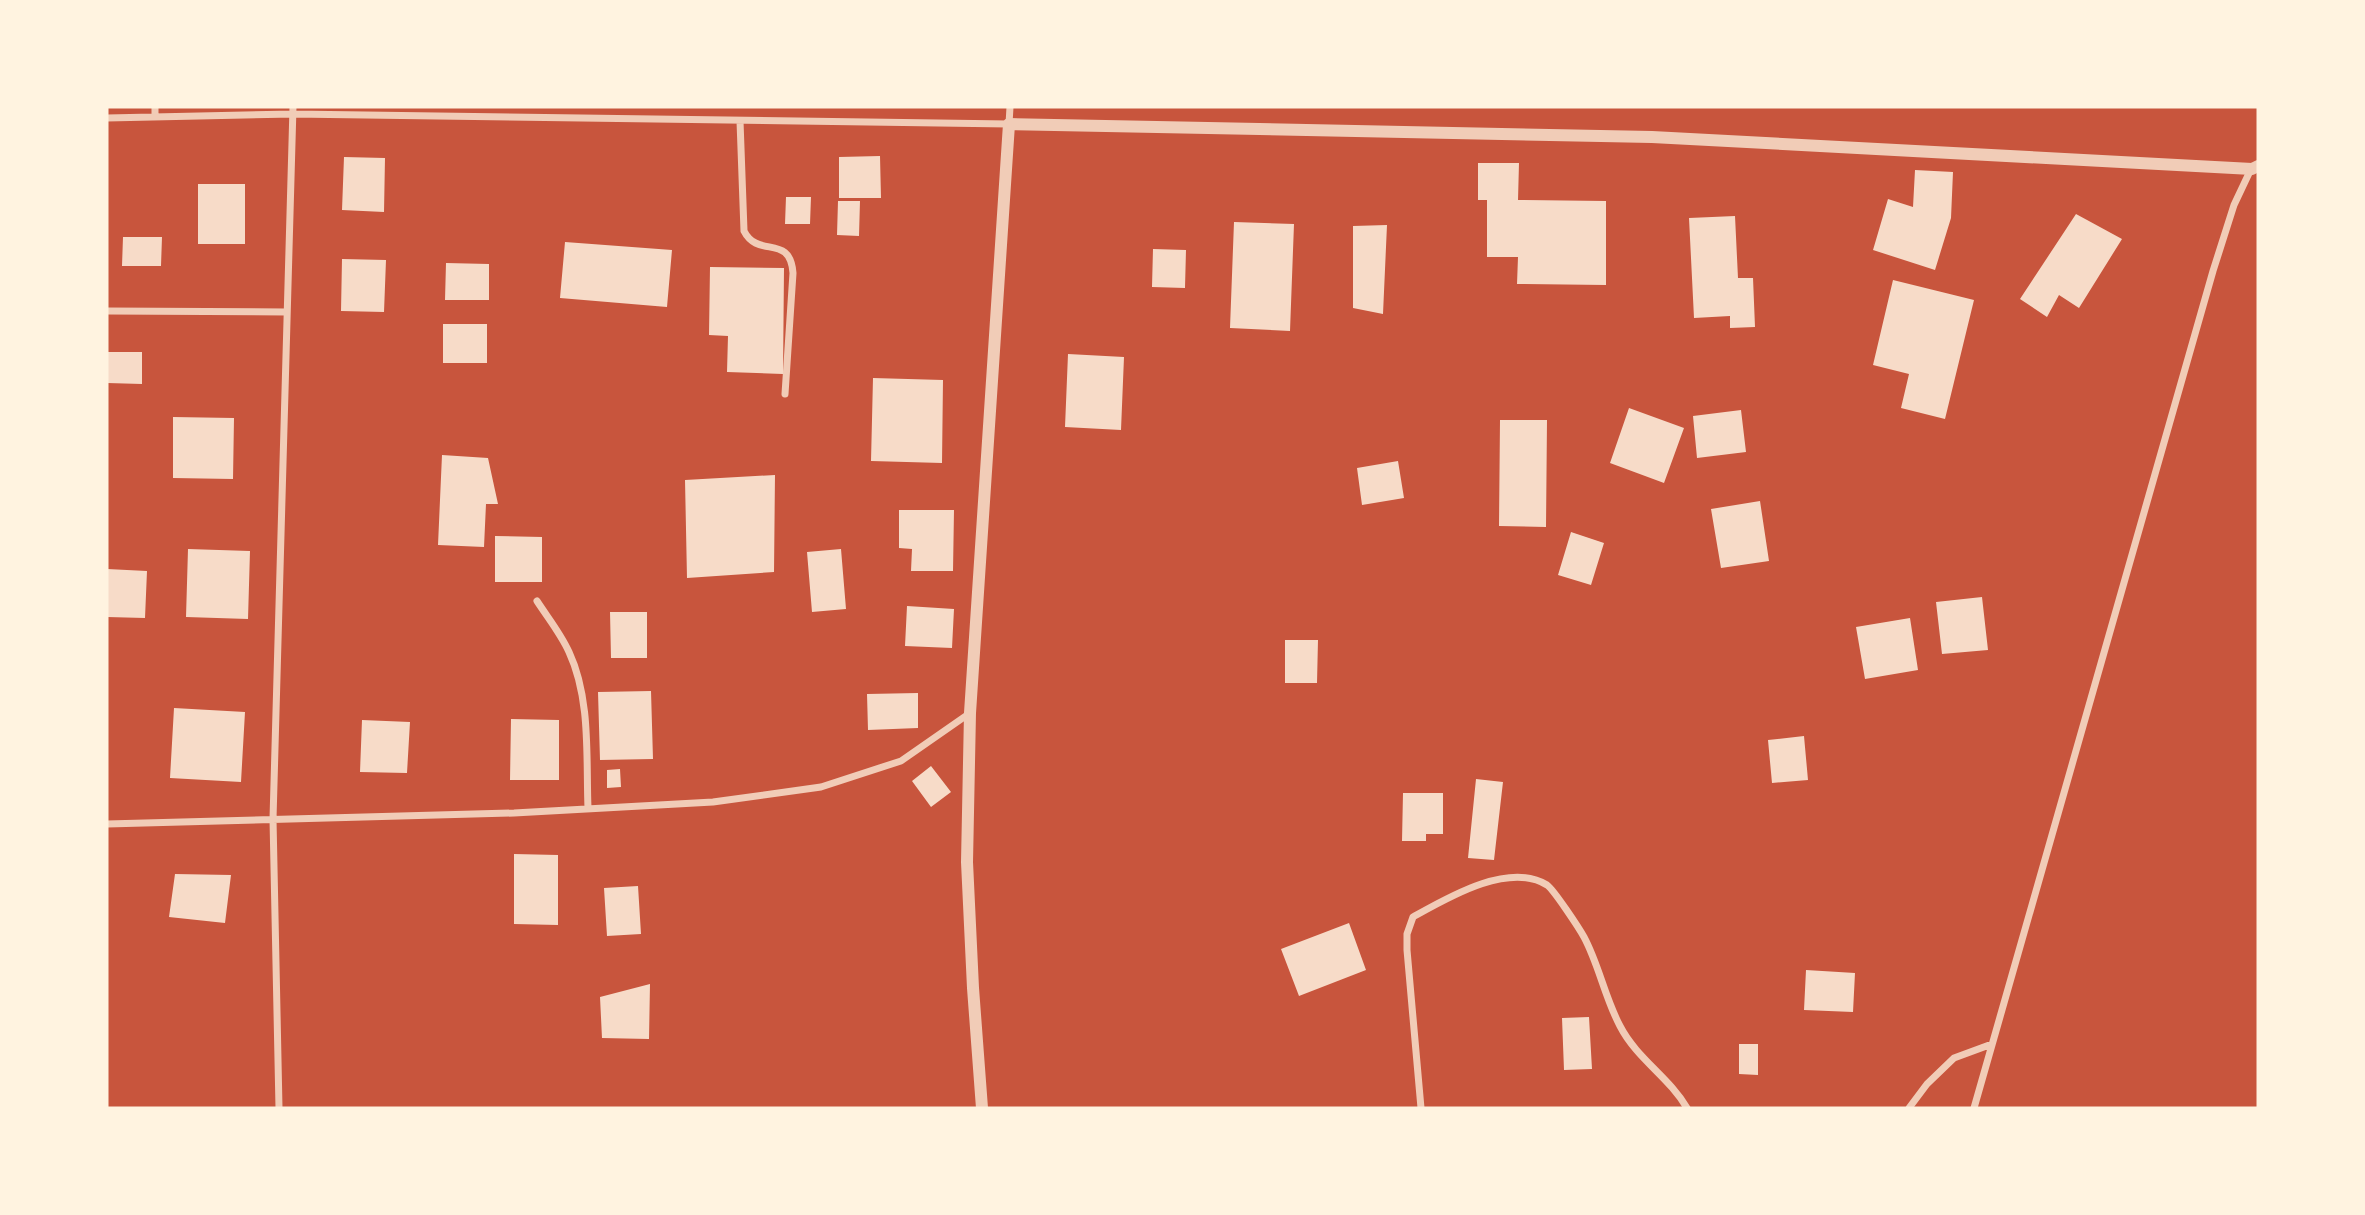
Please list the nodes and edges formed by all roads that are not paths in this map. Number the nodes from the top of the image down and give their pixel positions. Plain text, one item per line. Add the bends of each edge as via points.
1 (155, 107) edge
2 (1010, 107) edge
3 (293, 110) edge
4 (155, 117) junction
5 (107, 118) edge
6 (740, 121) junction
7 (1009, 124) junction
8 (2255, 167) edge
9 (107, 311) edge
10 (287, 312) junction
11 (785, 394) dead end
12 (537, 601) dead end
13 (970, 713) junction
14 (588, 808) junction
15 (273, 819) junction
16 (107, 824) edge
17 (1992, 1044) junction
18 (279, 1108) edge
19 (982, 1108) edge
20 (1421, 1108) edge
21 (1687, 1108) edge
22 (1909, 1108) edge
23 (1974, 1108) edge

1 - 4 street
2 - 7 street
3 - 4 street
3 - 6 street
3 - 10 street
4 - 5 street
6 - 7 street
6 - 11 street via 744,231 756,244 784,250 792,259
7 - 8 street via 1652,137
7 - 13 street
8 - 17 street via 2234,205 2213,271
9 - 10 street
10 - 15 street
12 - 14 street via 569,651 580,679
13 - 14 street via 901,761 821,787 713,802
13 - 19 street via 967,862
14 - 15 street
15 - 16 street
15 - 18 street
17 - 22 street via 1954,1058
17 - 23 street
20 - 21 street via 1407,950 1413,917 1490,881 1525,877 1549,886 1584,937 1631,1044

